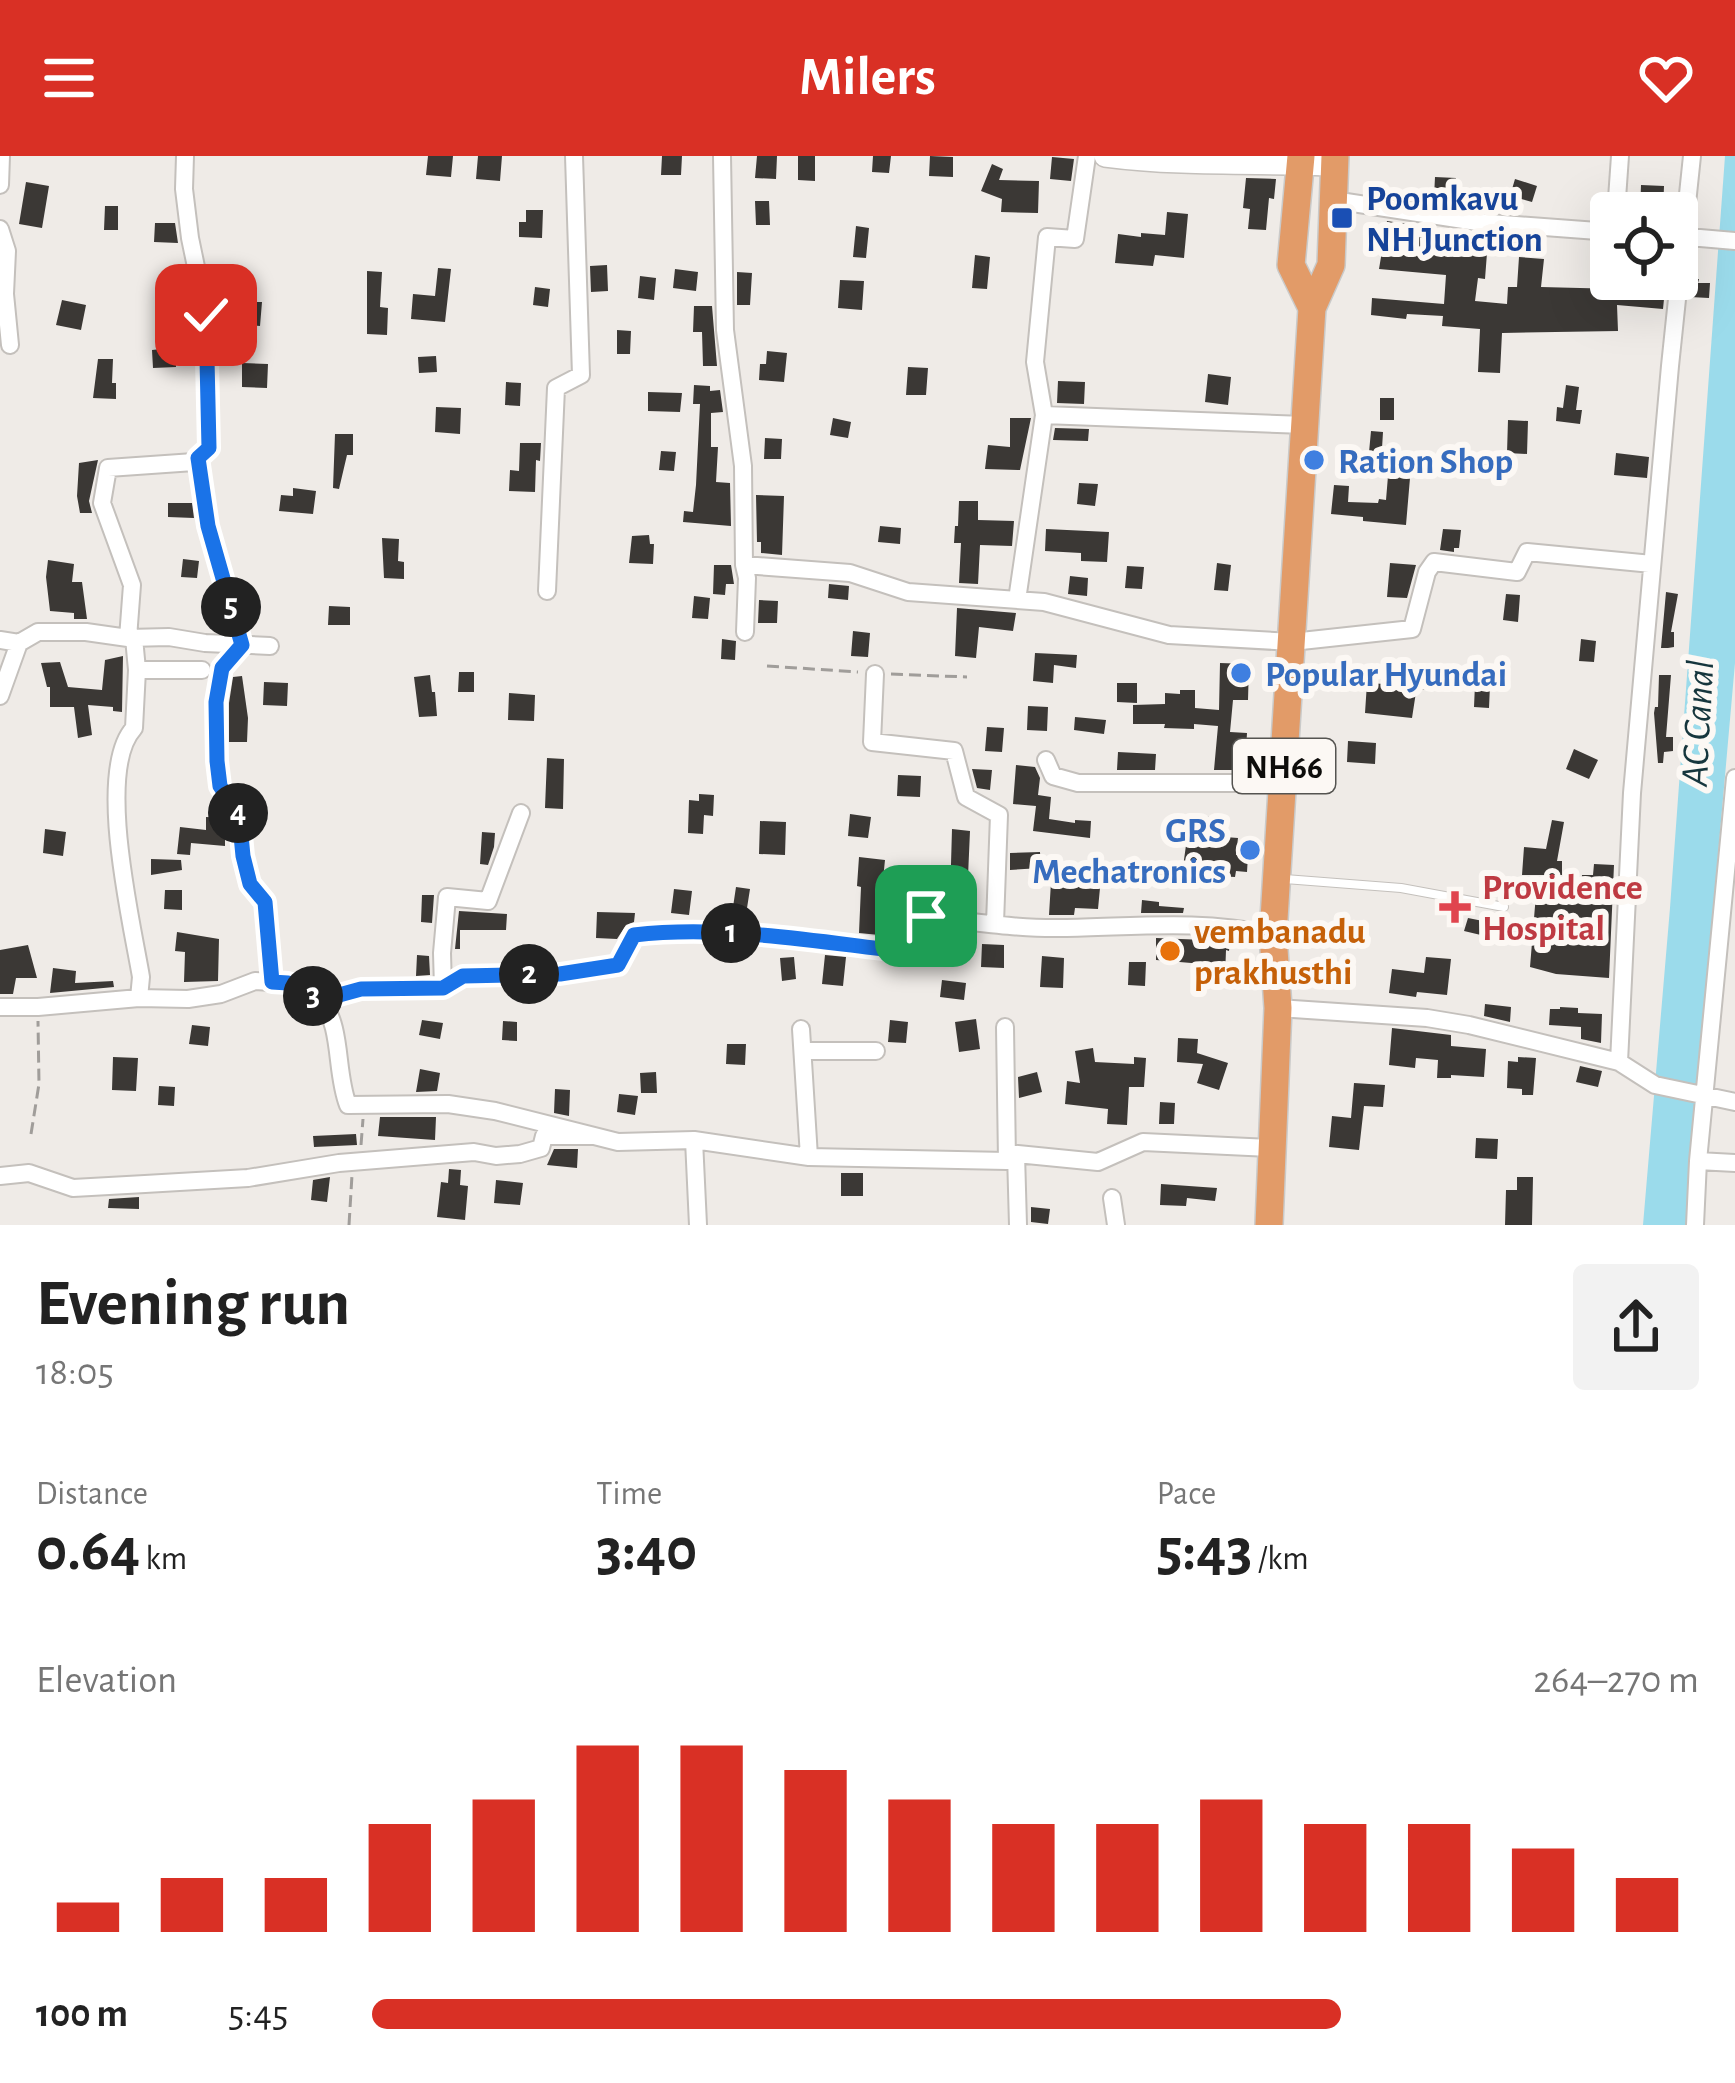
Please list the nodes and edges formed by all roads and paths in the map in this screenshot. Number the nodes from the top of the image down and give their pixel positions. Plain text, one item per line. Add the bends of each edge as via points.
1 (1, 156) edge
2 (185, 156) edge
3 (574, 156) edge
4 (722, 156) edge
5 (1087, 156) edge
6 (1106, 156) edge
7 (1620, 156) edge
8 (1692, 156) edge
9 (1300, 160) edge
10 (1335, 160) edge
11 (0, 184) edge
12 (1617, 192) edge
13 (1690, 192) edge
14 (1333, 200) junction
15 (0, 230) edge
16 (1590, 230) edge
17 (1698, 237) edge
18 (1735, 241) edge
19 (1681, 300) edge
20 (1312, 308) junction
21 (10, 345) dead end
22 (1044, 415) junction
23 (1306, 425) junction
24 (198, 458) junction
25 (1652, 564) junction
26 (745, 565) junction
27 (548, 591) dead end
28 (1017, 600) junction
29 (745, 632) dead end
30 (131, 638) junction
31 (9, 641) edge
32 (1292, 642) junction
33 (242, 645) junction
34 (270, 646) dead end
35 (137, 670) junction
36 (202, 670) dead end
37 (875, 674) dead end
38 (0, 696) edge
39 (1046, 760) dead end
40 (1735, 778) edge
41 (1283, 783) junction
42 (521, 813) dead end
43 (1731, 871) edge
44 (1278, 879) junction
45 (1504, 907) dead end
46 (995, 923) junction
47 (1274, 935) junction
48 (272, 982) junction
49 (443, 988) junction
50 (139, 998) junction
51 (321, 1000) junction
52 (0, 1007) edge
53 (38, 1007) junction
54 (1278, 1008) junction
55 (1005, 1027) dead end
56 (801, 1029) dead end
57 (803, 1051) junction
58 (876, 1051) dead end
59 (1619, 1063) junction
60 (1702, 1097) junction
61 (1735, 1102) edge
62 (31, 1134) dead end
63 (592, 1136) junction
64 (694, 1140) junction
65 (1270, 1148) junction
66 (1012, 1154) junction
67 (809, 1157) junction
68 (1698, 1161) junction
69 (1735, 1163) edge
70 (0, 1177) edge
71 (1112, 1198) dead end
72 (698, 1225) edge
73 (1018, 1225) edge
74 (1116, 1225) edge
75 (1269, 1225) edge
76 (1695, 1225) edge

1 - 11 street
2 - 24 street via 206,315 209,448
3 - 27 street via 580,375 556,388
4 - 26 street via 725,330 743,466
5 - 22 street via 1075,239 1047,237 1036,362
6 - 9 street via 1224,165
7 - 12 street
8 - 13 street
9 - 10 street
9 - 20 highway via 1291,265
10 - 14 highway
14 - 16 street
14 - 20 highway via 1331,265
15 - 21 street
17 - 18 street
19 - 25 street
20 - 23 highway, NH66
22 - 23 street
22 - 28 street
23 - 32 highway, NH66
24 - 30 street via 108,468 102,503 132,585
24 - 33 street
25 - 32 street via 1527,552 1517,572 1434,562 1412,628
25 - 59 street
26 - 28 street
26 - 29 street
28 - 32 street via 1168,635
30 - 31 street via 38,632
30 - 33 street
30 - 35 street
31 - 38 street
32 - 41 highway, NH66
33 - 34 street
33 - 48 street via 222,668 217,761 220,786 239,815 250,884 265,902
35 - 36 street
35 - 50 street via 117,801
37 - 46 street via 872,742 954,751 966,797 999,814
39 - 41 street via 1053,776 1078,783
40 - 43 street
41 - 44 highway, NH66
42 - 49 street via 488,902 447,897
43 - 60 street
44 - 45 lane via 1401,888
44 - 47 highway, NH66
46 - 47 street via 1232,926
46 - 49 street via 915,916 913,938 900,951 753,934 634,935 618,965 463,976
47 - 54 highway, NH66
48 - 50 street via 188,999
48 - 51 street
49 - 51 street via 361,989
50 - 53 street
51 - 63 street via 348,1105 448,1104
52 - 53 street
53 - 62 path
54 - 59 street via 1427,1018
54 - 65 highway, NH66
55 - 66 street
56 - 57 street
57 - 58 street
57 - 67 street
59 - 60 street via 1655,1085
60 - 61 street
60 - 68 street
63 - 64 street
63 - 70 street via 544,1136 541,1148 520,1154 339,1163 248,1178 73,1188 29,1173
64 - 67 street
64 - 72 street
65 - 66 street via 1143,1142 1098,1162
65 - 75 highway, NH66
66 - 67 street via 1007,1161
66 - 73 street
68 - 69 street
68 - 76 street
71 - 74 street

